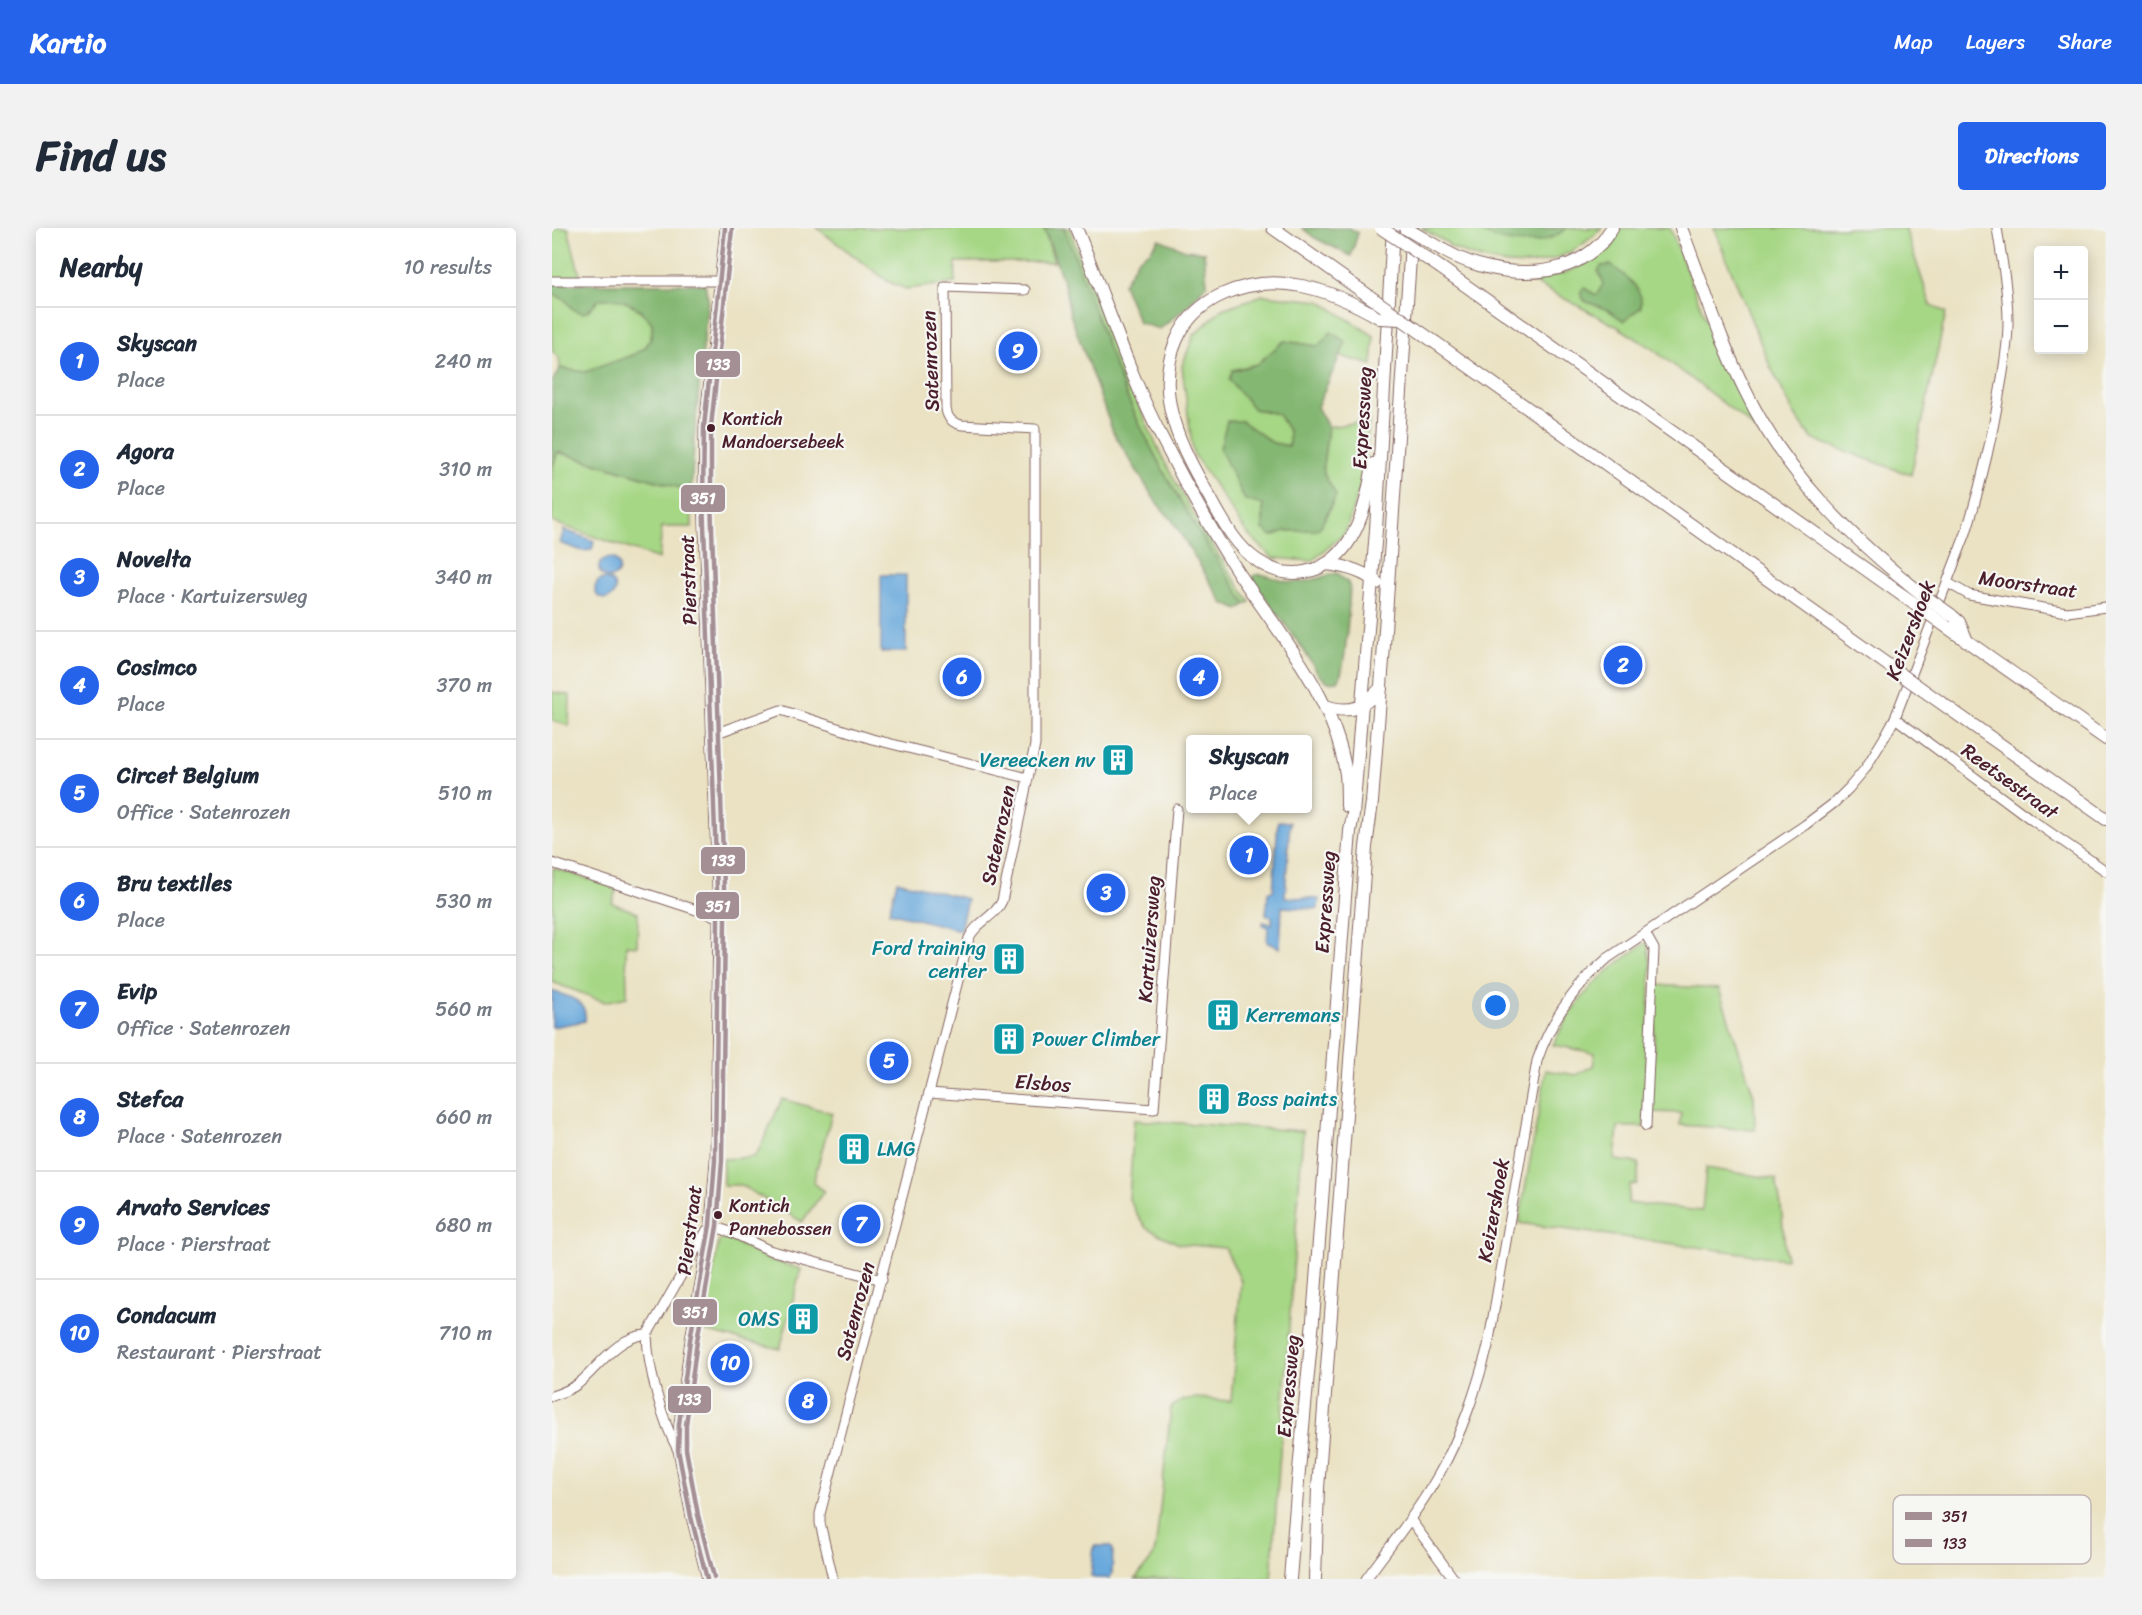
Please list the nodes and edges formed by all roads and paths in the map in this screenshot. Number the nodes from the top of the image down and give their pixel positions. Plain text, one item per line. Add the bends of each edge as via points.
1 (725, 228) edge
2 (1076, 228) edge
3 (1273, 228) edge
4 (1381, 228) edge
5 (1393, 228) edge
6 (1405, 228) edge
7 (1412, 228) edge
8 (1612, 228) edge
9 (1681, 228) edge
10 (1997, 228) edge
11 (552, 280) edge
12 (720, 281) junction
13 (1025, 290) dead end
14 (1401, 319) junction
15 (1382, 416) junction
16 (1326, 564) junction
17 (1372, 578) junction
18 (1948, 583) junction
19 (1386, 592) junction
20 (2106, 607) edge
21 (1949, 621) junction
22 (1381, 688) junction
23 (1361, 705) junction
24 (1326, 706) junction
25 (1895, 718) junction
26 (711, 735) junction
27 (2106, 739) edge
28 (1028, 778) junction
29 (1177, 809) dead end
30 (2106, 819) edge
31 (1350, 831) junction
32 (552, 863) edge
33 (2106, 871) edge
34 (718, 917) junction
35 (1645, 933) junction
36 (929, 1093) junction
37 (1154, 1109) joint
38 (1647, 1126) dead end
39 (710, 1226) junction
40 (882, 1280) junction
41 (647, 1335) junction
42 (552, 1396) edge
43 (678, 1450) junction
44 (1410, 1519) junction
45 (707, 1579) edge
46 (833, 1579) edge
47 (1290, 1579) edge
48 (1315, 1579) edge
49 (1366, 1579) edge
50 (1454, 1579) edge

1 - 12 street, Pierstraat
2 - 24 highway via 1162,440 1211,528
3 - 14 highway, bridge
4 - 21 highway, bridge via 1919,607
5 - 15 highway, Expressweg
6 - 8 highway, bridge via 1467,262 1513,272 1552,269 1584,256
7 - 19 highway, Expressweg
9 - 21 highway, bridge via 1736,371 1777,447 1837,519
10 - 18 street, Keizershoek via 2007,293 2006,354 1976,502
11 - 12 street
12 - 26 street, Pierstraat via 704,427
13 - 28 street, Satenrozen via 945,287 948,417 962,426 1035,429 1035,745
14 - 16 highway, bridge via 1380,318 1334,295 1297,285 1251,284 1205,304 1188,321 1173,348 1167,381 1173,420 1184,450 1223,521 1240,545 1259,562 1278,571 1301,573
14 - 30 highway, bridge
15 - 16 highway via 1363,512 1352,538
15 - 17 highway, Expressweg
16 - 17 highway
17 - 19 highway
17 - 23 highway, Expressweg
18 - 20 street, Moorstraat via 1969,596 2067,612
18 - 25 street, Keizershoek
19 - 22 highway, Expressweg
21 - 27 highway via 1968,642
22 - 23 highway
22 - 48 highway, Expressweg via 1318,1488
23 - 24 highway via 1342,711
23 - 31 highway, Expressweg
24 - 31 highway via 1342,753
25 - 33 street, Reetsestraat
25 - 35 street, Keizershoek via 1865,769 1834,803
26 - 28 street via 782,710 872,739
26 - 34 street, Pierstraat
28 - 36 street, Satenrozen via 1002,901 970,935
29 - 37 street, Kartuizersweg
31 - 47 highway, Expressweg
32 - 34 street
34 - 39 street, Pierstraat via 715,1161
35 - 38 street via 1654,949
35 - 44 street, Keizershoek via 1593,970 1568,999 1545,1038 1537,1061 1488,1346 1452,1449
36 - 37 street, Elsbos
36 - 40 street, Satenrozen
39 - 40 street via 769,1250
39 - 41 street
39 - 43 street, Pierstraat via 687,1364
40 - 46 street, Satenrozen via 820,1514
41 - 42 street via 631,1338 576,1385
41 - 43 street via 647,1352 668,1431
43 - 45 street, Pierstraat
44 - 49 street, Keizershoek
44 - 50 street

